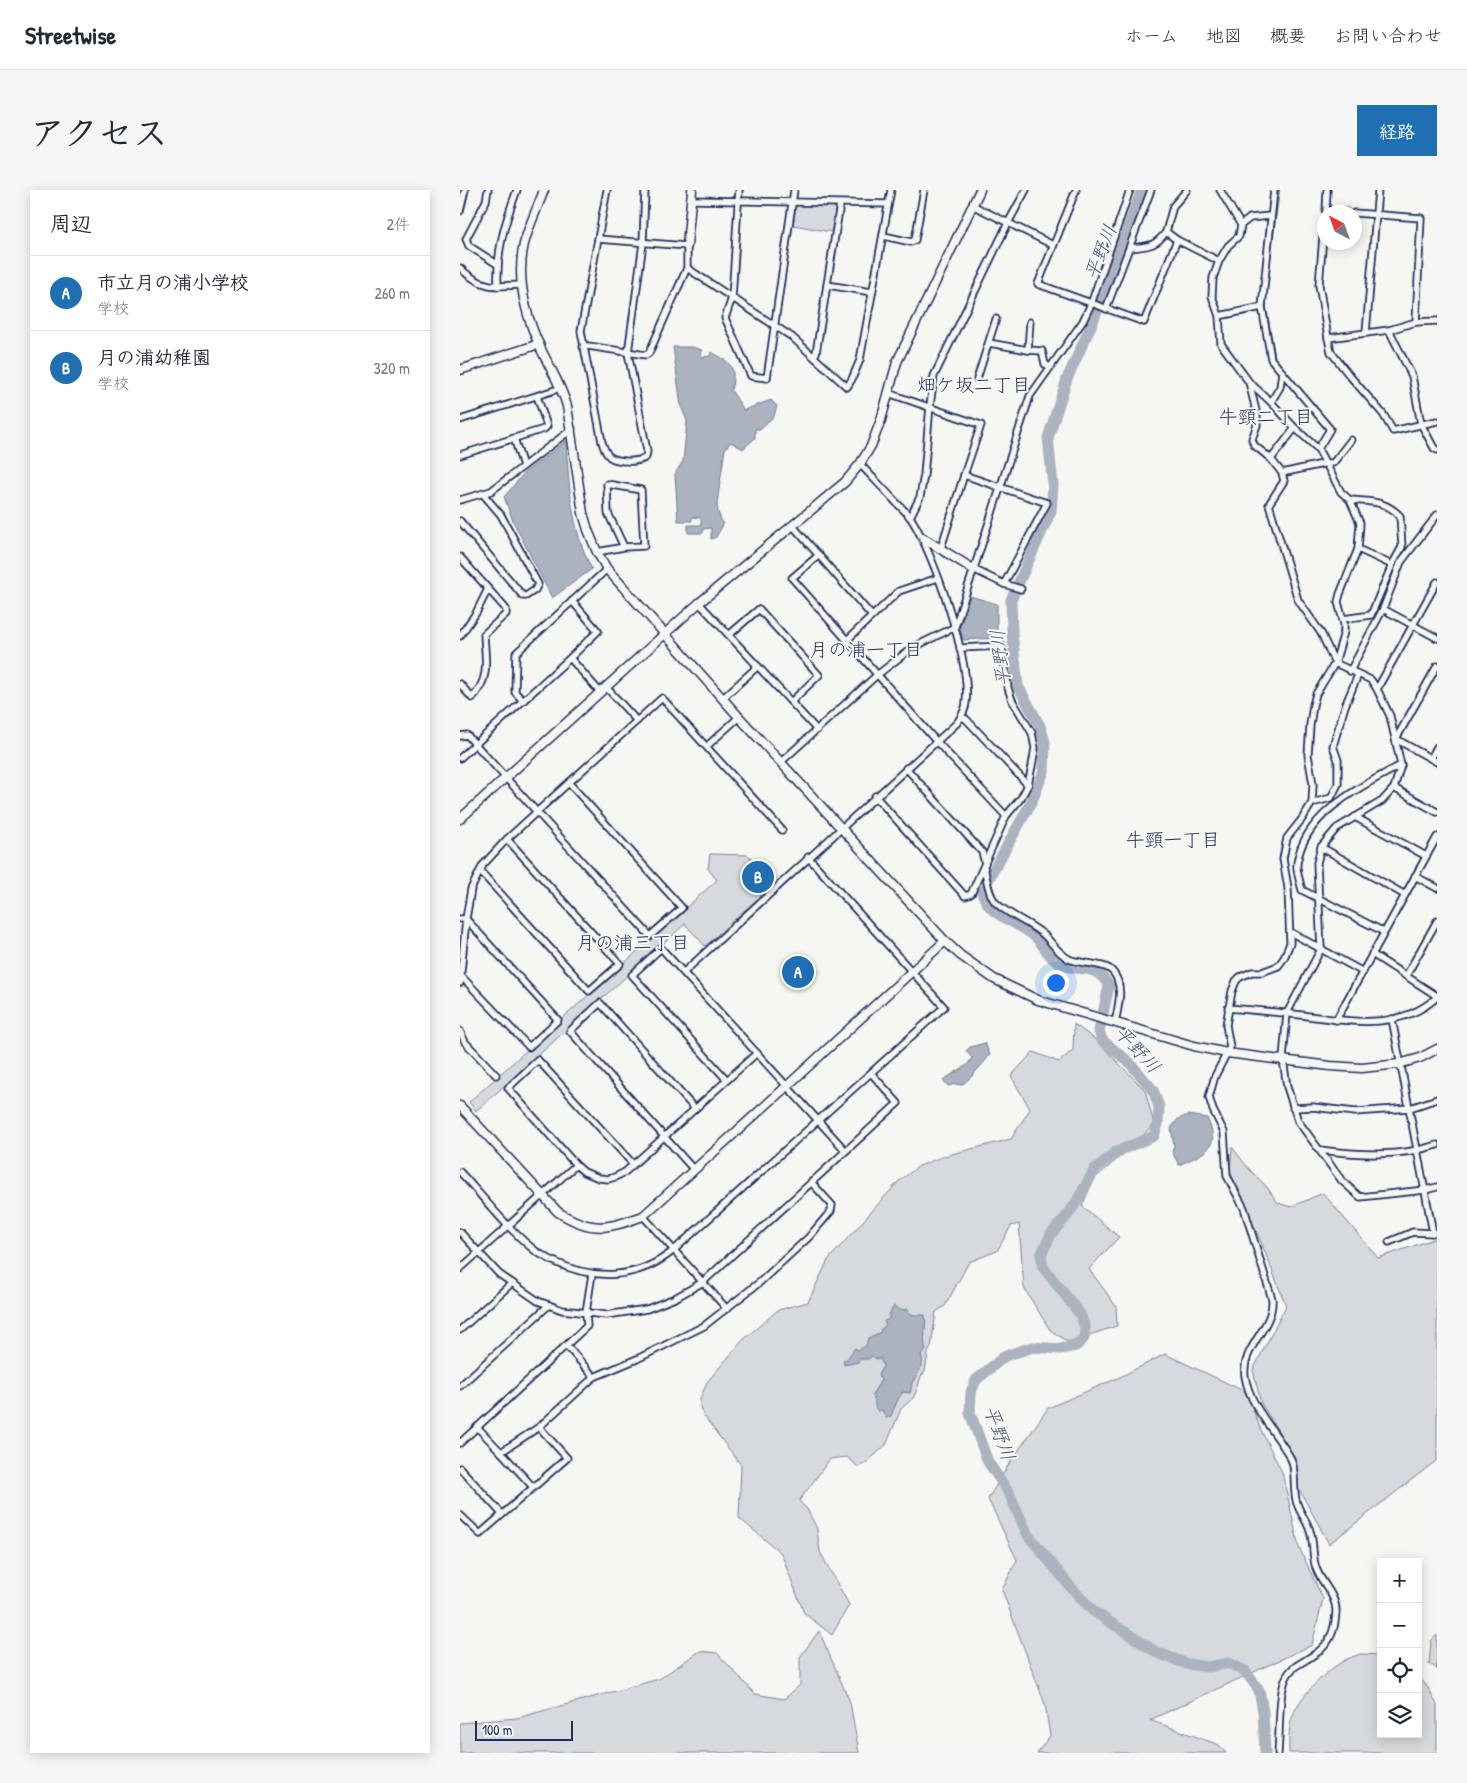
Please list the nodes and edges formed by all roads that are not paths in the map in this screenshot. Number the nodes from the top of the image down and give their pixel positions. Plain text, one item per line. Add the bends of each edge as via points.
1 (466, 190) edge
2 (488, 190) edge
3 (517, 190) edge
4 (544, 190) edge
5 (608, 190) edge
6 (645, 190) edge
7 (692, 190) edge
8 (739, 190) edge
9 (794, 190) edge
10 (891, 190) edge
11 (924, 190) edge
12 (980, 190) edge
13 (1026, 190) edge
14 (1076, 190) edge
15 (1130, 190) edge
16 (1151, 190) edge
17 (1187, 190) edge
18 (1220, 190) edge
19 (1274, 190) edge
20 (1327, 190) edge
21 (1378, 190) edge
22 (692, 200) junction
23 (739, 201) junction
24 (793, 202) junction
25 (840, 204) junction
26 (888, 204) junction
27 (972, 205) junction
28 (1326, 205) edge
29 (460, 211) edge
30 (1362, 214) edge
31 (1376, 215) junction
32 (1270, 216) junction
33 (1008, 223) junction
34 (1242, 225) junction
35 (1166, 232) junction
36 (884, 236) junction
37 (598, 240) junction
38 (1178, 240) junction
39 (642, 243) junction
40 (1053, 244) junction
41 (687, 246) junction
42 (1130, 248) junction
43 (1322, 250) edge
44 (1218, 261) junction
45 (497, 264) junction
46 (460, 268) edge
47 (687, 268) junction
48 (522, 285) junction
49 (498, 286) junction
50 (827, 286) junction
51 (872, 292) junction
52 (732, 298) junction
53 (1091, 304) junction
54 (1262, 306) junction
55 (1106, 309) junction
56 (1219, 316) junction
57 (996, 318) dead end
58 (1437, 321) edge
59 (1030, 322) dead end
60 (1416, 322) junction
61 (775, 326) junction
62 (1389, 330) junction
63 (1366, 333) junction
64 (1328, 338) junction
65 (989, 343) junction
66 (539, 344) junction
67 (583, 347) junction
68 (1028, 350) junction
69 (628, 353) junction
70 (814, 356) junction
71 (1050, 367) junction
72 (460, 370) edge
73 (1282, 372) junction
74 (977, 379) dead end
75 (1248, 382) junction
76 (555, 390) dead end
77 (888, 393) junction
78 (538, 396) junction
79 (1271, 402) junction
80 (930, 406) junction
81 (460, 420) edge
82 (1437, 421) edge
83 (1421, 424) junction
84 (1295, 428) junction
85 (572, 429) junction
86 (514, 438) junction
87 (1351, 440) dead end
88 (1318, 449) junction
89 (1437, 450) edge
90 (460, 455) edge
91 (1271, 460) junction
92 (1327, 463) junction
93 (860, 464) junction
94 (522, 466) junction
95 (1282, 473) junction
96 (964, 475) junction
97 (999, 487) junction
98 (483, 494) junction
99 (460, 500) edge
100 (1350, 500) junction
101 (1437, 515) edge
102 (910, 517) junction
103 (460, 521) edge
104 (793, 526) junction
105 (923, 538) junction
106 (624, 548) junction
107 (941, 548) junction
108 (1358, 549) junction
109 (597, 552) junction
110 (819, 555) junction
111 (461, 560) edge
112 (1392, 565) junction
113 (607, 569) junction
114 (973, 569) junction
115 (938, 578) junction
116 (1437, 582) edge
117 (1004, 584) junction
118 (488, 589) junction
119 (1021, 589) dead end
120 (572, 601) junction
121 (699, 603) junction
122 (1382, 608) junction
123 (872, 616) junction
124 (1343, 619) junction
125 (1413, 625) junction
126 (954, 627) junction
127 (664, 634) junction
128 (729, 635) junction
129 (460, 636) edge
130 (1437, 638) edge
131 (847, 640) junction
132 (960, 648) junction
133 (570, 658) junction
134 (1335, 663) junction
135 (758, 666) junction
136 (1437, 666) edge
137 (1350, 671) junction
138 (1358, 675) junction
139 (878, 676) junction
140 (460, 684) edge
141 (606, 686) junction
142 (1377, 689) junction
143 (600, 692) junction
144 (723, 698) junction
145 (523, 701) junction
146 (791, 702) junction
147 (740, 717) junction
148 (961, 717) junction
149 (637, 721) junction
150 (817, 730) junction
151 (460, 736) edge
152 (1396, 739) junction
153 (936, 741) junction
154 (475, 744) junction
155 (707, 746) junction
156 (1437, 746) edge
157 (460, 758) edge
158 (1430, 758) junction
159 (781, 762) junction
160 (1437, 762) edge
161 (1401, 765) junction
162 (906, 768) junction
163 (507, 777) junction
164 (569, 783) junction
165 (1028, 785) junction
166 (1394, 788) junction
167 (875, 796) junction
168 (1312, 802) junction
169 (537, 812) junction
170 (1437, 812) edge
171 (1006, 816) junction
172 (1355, 817) junction
173 (460, 819) edge
174 (841, 827) junction
175 (782, 830) dead end
176 (507, 839) junction
177 (1436, 839) edge
178 (1321, 847) junction
179 (1426, 856) junction
180 (808, 857) junction
181 (985, 865) junction
182 (480, 870) junction
183 (1415, 876) junction
184 (1437, 888) edge
185 (1405, 895) junction
186 (1320, 898) junction
187 (463, 919) edge
188 (1437, 921) edge
189 (1290, 932) junction
190 (1384, 932) junction
191 (945, 941) junction
192 (1321, 949) junction
193 (1372, 954) junction
194 (684, 972) junction
195 (912, 972) junction
196 (1363, 972) junction
197 (1406, 976) junction
198 (460, 979) edge
199 (1437, 996) edge
200 (1228, 1008) junction
201 (1286, 1013) junction
202 (1336, 1020) junction
203 (1392, 1020) junction
204 (1115, 1023) junction
205 (460, 1031) edge
206 (462, 1043) edge
207 (1437, 1050) edge
208 (757, 1053) junction
209 (1227, 1053) junction
210 (1283, 1059) junction
211 (1399, 1064) junction
212 (871, 1073) junction
213 (496, 1075) dead end
214 (727, 1080) junction
215 (788, 1086) junction
216 (1437, 1099) edge
217 (460, 1106) edge
218 (1293, 1108) junction
219 (1410, 1108) junction
220 (695, 1109) junction
221 (818, 1121) junction
222 (665, 1136) junction
223 (1437, 1145) edge
224 (845, 1150) junction
225 (1320, 1150) junction
226 (1417, 1151) junction
227 (633, 1164) junction
228 (576, 1165) junction
229 (694, 1170) junction
230 (460, 1172) edge
231 (811, 1182) junction
232 (1437, 1187) edge
233 (1425, 1190) junction
234 (542, 1195) junction
235 (643, 1216) junction
236 (509, 1225) junction
237 (460, 1232) edge
238 (1389, 1242) dead end
239 (674, 1250) junction
240 (479, 1252) junction
241 (460, 1269) edge
242 (592, 1274) junction
243 (703, 1282) junction
244 (512, 1283) junction
245 (549, 1305) junction
246 (727, 1309) junction
247 (586, 1312) junction
248 (460, 1330) edge
249 (567, 1346) junction
250 (594, 1377) junction
251 (460, 1386) edge
252 (477, 1427) junction
253 (539, 1427) junction
254 (460, 1443) edge
255 (501, 1452) junction
256 (460, 1468) edge
257 (533, 1487) junction
258 (502, 1514) junction
259 (460, 1515) edge
260 (1278, 1753) edge

1 - 29 street
2 - 45 street via 486,201 466,239 469,246
3 - 45 street
4 - 48 street via 524,244
5 - 37 street
6 - 39 street
7 - 22 street
8 - 23 street
9 - 24 street
10 - 26 street
11 - 36 street via 915,240
12 - 27 street
13 - 33 street
14 - 40 street
15 - 53 street
16 - 42 street
17 - 35 street via 1173,206
18 - 34 street
19 - 32 street
20 - 28 street
21 - 31 street
22 - 23 street
22 - 41 street
23 - 24 street
23 - 52 street
24 - 25 street
24 - 61 street
25 - 26 street
25 - 50 street
26 - 36 street
27 - 33 street
27 - 77 street via 909,333
30 - 31 street
31 - 60 street via 1421,218
31 - 63 street
32 - 34 street via 1250,218
32 - 54 street
33 - 40 street
33 - 80 street via 934,376
34 - 44 street via 1239,236
35 - 38 street
35 - 42 street via 1150,246
36 - 51 street
37 - 39 street
37 - 67 street via 581,332
38 - 44 street
38 - 55 street via 1144,322
39 - 41 street
39 - 69 street
40 - 53 street via 1038,284
41 - 47 street
42 - 55 street
43 - 64 street via 1319,285
44 - 56 street via 1212,296
45 - 49 street
46 - 49 street via 479,282
47 - 52 street
47 - 69 street via 649,353
48 - 49 street
48 - 66 street
50 - 51 street
50 - 70 street
51 - 70 street via 860,360 847,386
52 - 61 street
52 - 61 street via 725,318 751,376 767,378
53 - 55 street
53 - 71 street via 1083,321
54 - 56 street
54 - 73 street via 1271,359
56 - 75 street via 1221,344
57 - 65 street
58 - 60 street
59 - 68 street
60 - 62 street
61 - 70 street
62 - 63 street
62 - 83 street via 1412,376
63 - 64 street
64 - 83 street via 1332,352 1348,375 1383,414 1393,431
65 - 68 street
65 - 74 street
66 - 72 street
66 - 85 street via 563,391
67 - 69 street
67 - 69 street via 605,452 612,458 643,460 648,451
68 - 71 street via 1042,351 1045,364
71 - 97 street via 1030,396
73 - 79 street via 1280,387
73 - 88 street via 1330,429
75 - 79 street
75 - 91 street via 1257,415 1252,439 1254,445
76 - 78 street
77 - 80 street
77 - 93 street via 881,420
78 - 81 street
78 - 86 street via 547,426
79 - 84 street
80 - 96 street via 981,425
80 - 102 street via 924,475 920,497
82 - 83 street
83 - 89 street
84 - 88 street
84 - 91 street
85 - 94 street
85 - 109 street via 583,513
86 - 90 street
86 - 94 street
87 - 92 street via 1333,463
88 - 92 street
91 - 95 street
92 - 95 street
92 - 100 street via 1341,492
93 - 102 street
93 - 104 street via 845,482
94 - 98 street
95 - 134 street via 1284,481 1269,504 1298,600 1321,633
96 - 97 street
96 - 107 street
97 - 114 street
97 - 117 street via 1047,503
98 - 99 street
98 - 103 street via 501,515 538,584 535,590 523,596
100 - 108 street via 1360,523
100 - 112 street via 1384,504 1400,516 1402,548
101 - 122 street via 1402,562
102 - 105 street
104 - 110 street
104 - 121 street
105 - 107 street
105 - 115 street
106 - 106 street via 644,546 641,490 606,484 608,513
106 - 109 street
107 - 114 street
108 - 112 street
108 - 124 street via 1338,602
109 - 113 street
110 - 123 street
110 - 131 street via 792,578
111 - 118 street
112 - 124 street via 1371,615
113 - 120 street
113 - 127 street
114 - 117 street
114 - 126 street
115 - 123 street via 899,591
115 - 126 street
116 - 125 street
117 - 119 street
118 - 129 street
118 - 140 street via 506,609 506,614 484,634 486,667 480,690 472,698
120 - 133 street via 598,631
120 - 145 street via 516,653 515,692
121 - 127 street
121 - 128 street
122 - 125 street
122 - 137 street
123 - 131 street
124 - 134 street via 1344,632
125 - 130 street
125 - 142 street
126 - 132 street
126 - 139 street via 912,648
127 - 141 street
127 - 144 street
128 - 135 street
128 - 146 street via 759,609 819,675
131 - 139 street
132 - 148 street via 967,689
132 - 165 street via 1002,646 1008,688 1032,733 1035,748
133 - 143 street
133 - 145 street
134 - 137 street
134 - 168 street via 1313,705 1308,755 1313,784
135 - 144 street
135 - 146 street
136 - 152 street
137 - 138 street
138 - 142 street via 1371,680
138 - 168 street via 1333,746 1338,760 1338,784 1331,798
139 - 150 street
139 - 153 street
141 - 143 street
141 - 149 street
142 - 152 street via 1390,716
143 - 163 street
144 - 147 street
145 - 154 street
146 - 150 street
147 - 155 street
147 - 159 street
148 - 153 street
148 - 165 street
149 - 155 street via 662,698
149 - 164 street
150 - 159 street
151 - 154 street via 467,735
152 - 158 street
152 - 161 street
153 - 162 street
153 - 171 street
154 - 157 street
154 - 163 street
155 - 175 street
156 - 158 street
158 - 160 street
159 - 174 street
161 - 166 street
161 - 186 street via 1353,791 1311,830 1296,865 1302,890
162 - 167 street
162 - 181 street via 982,852
163 - 169 street
163 - 173 street
164 - 169 street
164 - 169 street via 682,908 650,936
165 - 171 street
166 - 170 street
166 - 172 street via 1382,801
167 - 174 street
167 - 181 street via 965,896 971,894
168 - 189 street via 1287,838 1283,859
169 - 176 street
171 - 181 street
172 - 178 street via 1337,828
172 - 179 street
174 - 180 street
174 - 191 street
176 - 182 street
176 - 182 street via 620,964 589,991
177 - 179 street
178 - 185 street
178 - 186 street via 1317,863
179 - 183 street
180 - 194 street
180 - 195 street
181 - 204 street via 990,894 996,903 1044,935 1064,956 1111,969 1120,990
182 - 187 street
183 - 184 street
183 - 185 street
185 - 190 street
186 - 190 street
186 - 192 street
187 - 198 street
187 - 198 street via 558,1020 529,1047
188 - 197 street
189 - 192 street
189 - 200 street via 1290,943 1278,966 1240,977
190 - 193 street
191 - 195 street
191 - 204 street via 994,979 1038,1000
192 - 196 street
192 - 201 street
193 - 196 street
193 - 197 street
194 - 208 street
194 - 214 street via 661,948 632,975
195 - 212 street via 944,1007
195 - 215 street
196 - 202 street
197 - 199 street
199 - 203 street via 1418,1011
200 - 201 street
200 - 209 street via 1226,1025 1230,1047
201 - 202 street
201 - 210 street
202 - 203 street
203 - 211 street
204 - 209 street
205 - 206 street
206 - 213 street
207 - 211 street
208 - 214 street
208 - 215 street
209 - 210 street
209 - 260 street via 1212,1084 1210,1103 1224,1132 1227,1176 1244,1208 1272,1299 1270,1318 1248,1356 1245,1376 1264,1421 1292,1461 1296,1501 1310,1530 1313,1560 1336,1610 1327,1644 1286,1677 1282,1688
210 - 211 street via 1362,1068
210 - 218 street
211 - 219 street
212 - 221 street
212 - 224 street via 898,1103
214 - 220 street
215 - 221 street
215 - 229 street
216 - 219 street
217 - 234 street
218 - 219 street via 1355,1112
218 - 225 street via 1304,1131
219 - 226 street
220 - 222 street
220 - 222 street via 600,1003 570,1031
221 - 224 street
221 - 239 street
222 - 227 street
222 - 229 street
223 - 226 street
224 - 231 street
225 - 226 street via 1360,1155
225 - 233 street via 1342,1181 1360,1197
226 - 233 street
227 - 228 street via 625,1172 608,1179 591,1176
227 - 228 street via 538,1060 508,1088
228 - 234 street
229 - 235 street
230 - 236 street
231 - 243 street
231 - 246 street via 832,1205 831,1211 810,1237
232 - 233 street
233 - 238 street via 1433,1234 1413,1232
234 - 235 street via 558,1212 590,1227 614,1226
234 - 236 street
235 - 239 street
236 - 240 street
236 - 242 street via 535,1251 562,1265
237 - 240 street
239 - 242 street via 664,1259 633,1272
239 - 243 street
240 - 241 street
240 - 244 street
242 - 247 street
243 - 246 street
243 - 247 street via 648,1309 606,1315
244 - 245 street
244 - 248 street
245 - 247 street
245 - 251 street
246 - 250 street via 704,1326
247 - 249 street via 587,1326
249 - 250 street
249 - 252 street
250 - 253 street
252 - 254 street
252 - 255 street
253 - 255 street
253 - 257 street via 567,1458
255 - 257 street
256 - 258 street
257 - 258 street
258 - 259 street via 480,1534

